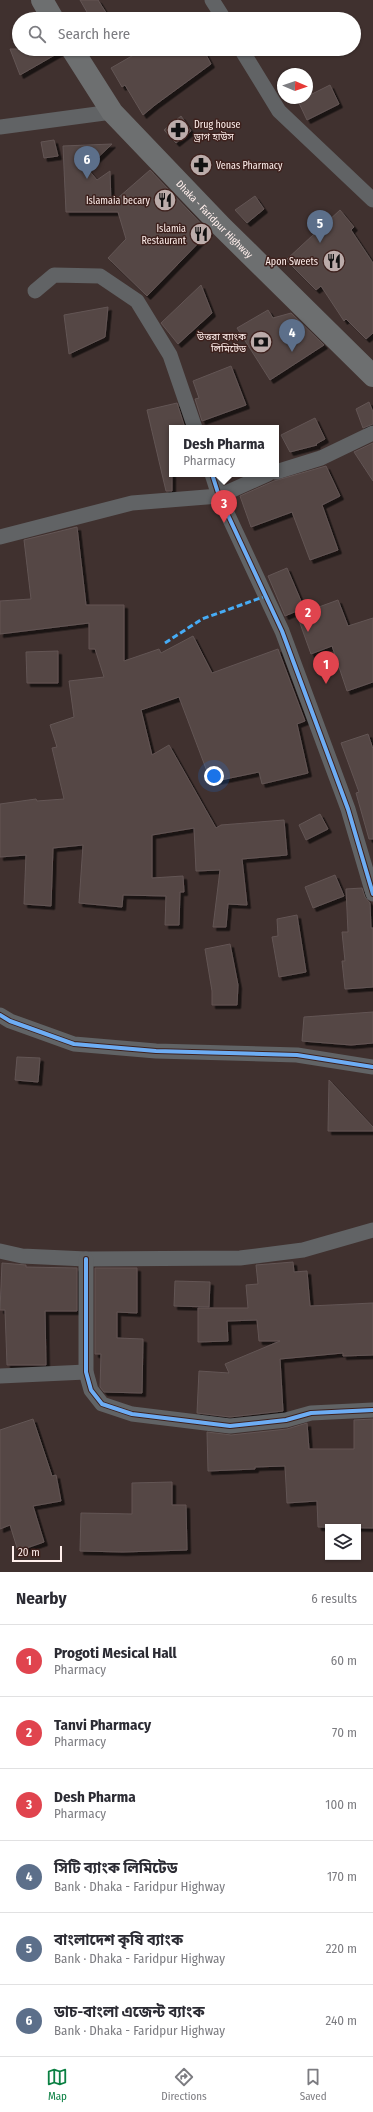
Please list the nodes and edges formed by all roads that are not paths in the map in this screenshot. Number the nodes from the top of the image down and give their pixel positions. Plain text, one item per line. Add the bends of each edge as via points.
1 (42, 0) edge
2 (212, 0) edge
3 (49, 12) edge
4 (220, 12) edge
5 (76, 56) edge
6 (246, 56) edge
7 (112, 112) junction
8 (0, 127) edge
9 (373, 200) edge
10 (35, 291) dead end
11 (373, 376) edge
12 (194, 425) edge
13 (373, 432) edge
14 (279, 471) edge
15 (213, 477) edge
16 (261, 477) edge
17 (219, 496) junction
18 (0, 537) edge
19 (373, 894) edge
20 (0, 1014) edge
21 (373, 1067) edge
22 (373, 1230) edge
23 (0, 1251) edge
24 (86, 1259) junction
25 (86, 1372) junction
26 (0, 1376) edge
27 (373, 1410) edge

1 - 3 highway
2 - 4 street
5 - 7 highway, Dhaka - Faridpur Highway
6 - 9 street via 279,112
7 - 8 street
7 - 11 highway, Dhaka - Faridpur Highway
10 - 12 street via 54,275 100,276 137,302 170,355
13 - 14 street via 321,458
15 - 17 street
16 - 17 street
17 - 18 street via 132,503
17 - 19 street via 282,631 348,809
20 - 21 street via 10,1021 74,1044 156,1051 297,1056
22 - 24 street via 303,1250 240,1258
23 - 24 street via 22,1256
24 - 25 street
25 - 26 street
25 - 27 street via 91,1390 102,1404 132,1414 230,1426 286,1420 311,1413

